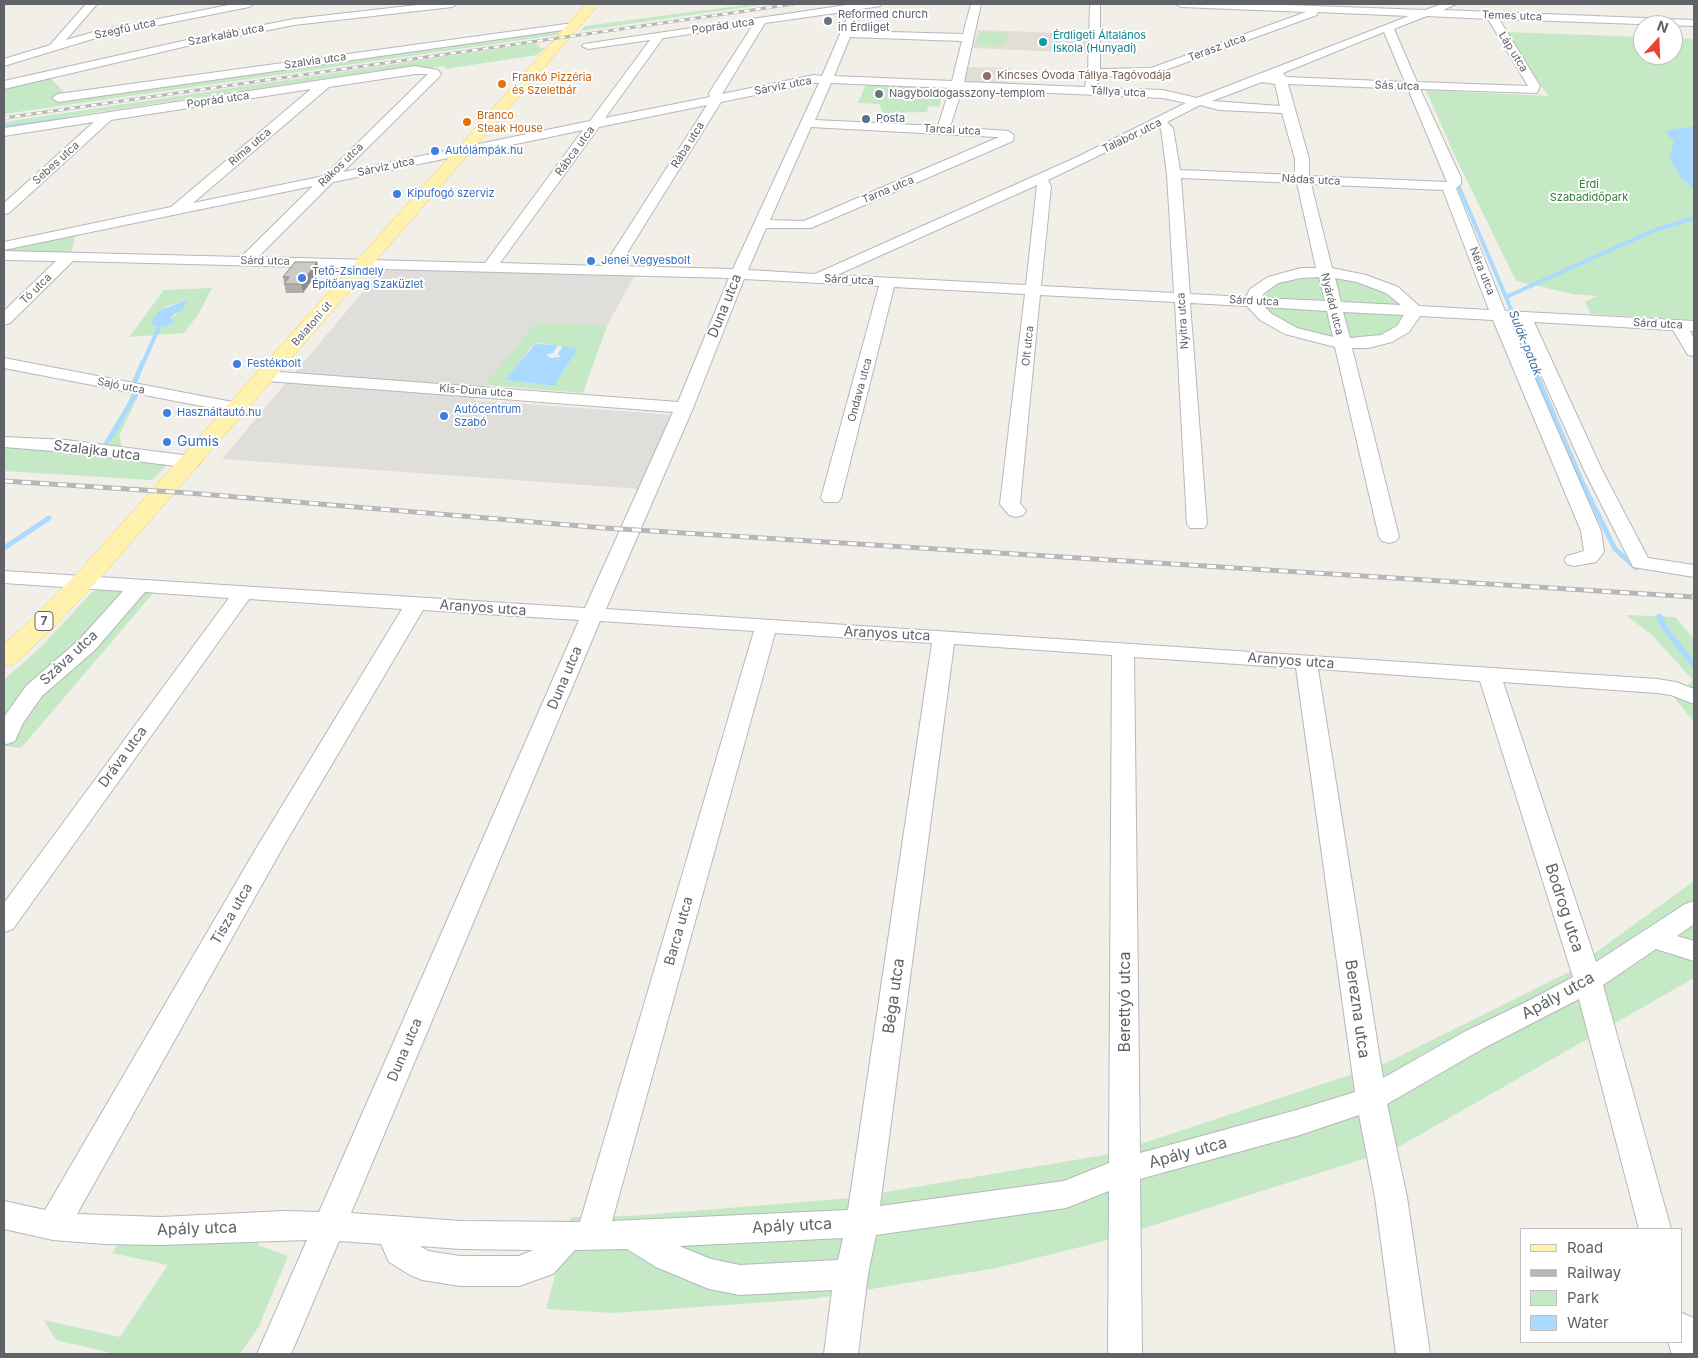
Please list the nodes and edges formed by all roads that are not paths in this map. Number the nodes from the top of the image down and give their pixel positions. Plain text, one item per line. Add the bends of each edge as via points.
1 (92, 4) edge
2 (249, 4) edge
3 (452, 4) edge
4 (593, 4) edge
5 (876, 4) edge
6 (976, 4) edge
7 (1095, 4) edge
8 (1181, 4) edge
9 (1185, 4) edge
10 (1337, 4) edge
11 (1451, 4) edge
12 (1583, 4) edge
13 (858, 5) edge
14 (1324, 8) junction
15 (1427, 13) junction
16 (1490, 15) junction
17 (1595, 19) junction
18 (761, 21) junction
19 (1694, 23) edge
20 (573, 26) junction
21 (1388, 28) junction
22 (67, 33) junction
23 (97, 34) junction
24 (846, 34) junction
25 (659, 36) junction
26 (968, 38) junction
27 (55, 46) junction
28 (588, 46) dead end
29 (4, 63) edge
30 (432, 70) joint
31 (1094, 72) junction
32 (1278, 77) junction
33 (827, 79) junction
34 (1260, 79) joint
35 (325, 84) junction
36 (4, 85) edge
37 (957, 85) junction
38 (1413, 86) junction
39 (1534, 88) joint
40 (1091, 90) junction
41 (58, 98) dead end
42 (717, 99) junction
43 (1199, 101) junction
44 (1287, 110) junction
45 (108, 116) junction
46 (1160, 122) junction
47 (806, 123) junction
48 (594, 125) junction
49 (943, 130) junction
50 (4, 132) edge
51 (1008, 135) joint
52 (462, 152) junction
53 (1174, 174) junction
54 (1041, 179) junction
55 (325, 180) junction
56 (1304, 180) junction
57 (1448, 186) junction
58 (4, 210) edge
59 (176, 210) junction
60 (762, 224) junction
61 (4, 246) edge
62 (4, 256) edge
63 (69, 257) junction
64 (244, 261) junction
65 (365, 264) junction
66 (490, 267) junction
67 (610, 269) junction
68 (1326, 272) junction
69 (738, 274) junction
70 (816, 278) junction
71 (888, 281) junction
72 (1034, 290) junction
73 (1182, 298) junction
74 (1253, 301) junction
75 (1333, 306) junction
76 (1413, 310) junction
77 (1499, 315) junction
78 (1523, 316) junction
79 (4, 320) edge
80 (1686, 325) edge
81 (1342, 343) junction
82 (1694, 351) edge
83 (4, 363) edge
84 (267, 376) junction
85 (238, 408) junction
86 (684, 408) junction
87 (4, 442) edge
88 (191, 462) junction
89 (831, 498) dead end
90 (1016, 511) dead end
91 (1197, 524) dead end
92 (1389, 537) dead end
93 (1574, 560) dead end
94 (1694, 571) edge
95 (4, 577) edge
96 (82, 582) junction
97 (139, 586) junction
98 (243, 593) junction
99 (416, 604) junction
100 (592, 615) junction
101 (766, 627) junction
102 (944, 637) junction
103 (1123, 650) junction
104 (4, 658) edge
105 (1306, 662) junction
106 (1489, 675) junction
107 (1692, 696) edge
108 (6, 736) dead end
109 (1694, 912) edge
110 (4, 922) edge
111 (1652, 938) junction
112 (1694, 951) edge
113 (1588, 981) junction
114 (1371, 1100) junction
115 (1126, 1170) junction
116 (4, 1215) edge
117 (862, 1223) junction
118 (53, 1226) junction
119 (330, 1226) junction
120 (1655, 1228) edge
121 (632, 1234) junction
122 (580, 1236) junction
123 (851, 1274) junction
124 (1683, 1333) edge
125 (274, 1354) edge
126 (841, 1354) edge
127 (1125, 1354) edge
128 (1413, 1354) edge
129 (1689, 1354) edge

1 - 22 street
2 - 23 street, Szegfű utca
3 - 36 street, Szarkaláb utca via 294,22
4 - 20 main road, Balatoni út / 7
5 - 13 street
6 - 26 street
7 - 31 street
8 - 9 street, Temes utca
9 - 14 street, Temes utca
10 - 14 street, Terasz utca
11 - 15 street
12 - 17 street
13 - 18 street, Poprád utca
13 - 24 street, Duna utca
14 - 15 street, Temes utca
14 - 31 street, Terasz utca via 1153,71
15 - 16 street, Temes utca
15 - 21 street
16 - 17 street, Temes utca
16 - 39 street, Láp utca
17 - 19 street, Temes utca
18 - 25 street, Poprád utca
18 - 42 street, Rába utca via 715,93
20 - 41 street, Szalvia utca
20 - 52 main road, Balatoni út / 7
21 - 32 street via 1350,41
21 - 38 street, Néra utca
22 - 23 street
22 - 27 street
23 - 27 street, Szegfű utca
24 - 26 street
24 - 33 street, Duna utca
25 - 28 street, Poprád utca
25 - 48 street, Rábca utca
26 - 37 street
27 - 29 street, Szegfű utca
30 - 35 street, Poprád utca
30 - 55 street, Rákos utca via 435,74
31 - 40 street
32 - 34 street, Sás utca
32 - 38 street, Sás utca
32 - 44 street, Nyárád utca
33 - 37 street, Tállya utca
33 - 42 street, Sárvíz utca
33 - 47 street, Duna utca
34 - 43 street, Talabor utca
35 - 45 street, Poprád utca
35 - 59 street, Rima utca
37 - 40 street, Tállya utca
37 - 49 street
38 - 39 street, Sás utca via 1522,91
38 - 57 street, Néra utca via 1454,178 1454,184
40 - 43 street, Tállya utca via 1163,94
42 - 48 street, Sárvíz utca
42 - 67 street, Rába utca
43 - 44 street, Tállya utca via 1220,106
43 - 46 street, Talabor utca
44 - 56 street, Nyárád utca via 1302,159
45 - 50 street, Poprád utca
45 - 58 street, Sebes utca
46 - 53 street, Nyitra utca via 1167,128
46 - 54 street, Talabor utca
47 - 49 street, Tarcal utca
47 - 60 street, Duna utca
48 - 52 street, Sárvíz utca
48 - 66 street, Rábca utca
49 - 51 street, Tarcal utca
51 - 60 street, Tarna utca via 1000,143 806,225
52 - 55 street, Sárvíz utca
52 - 65 main road, Balatoni út / 7
53 - 56 street, Nádas utca
53 - 73 street, Nyitra utca
54 - 70 street, Talabor utca
54 - 72 street, Olt utca via 1044,187
55 - 59 street, Sárvíz utca
55 - 64 street, Rákos utca
56 - 57 street, Nádas utca
56 - 68 street, Nyárád utca via 1321,262
57 - 77 street, Néra utca
59 - 61 street, Sárvíz utca
60 - 69 street, Duna utca
62 - 63 street, Sárd utca
63 - 64 street, Sárd utca
63 - 79 street, Tó utca
64 - 65 street, Sárd utca
65 - 66 street, Sárd utca
65 - 84 main road, Balatoni út / 7
66 - 67 street, Sárd utca
67 - 69 street, Sárd utca
68 - 74 street via 1301,273 1272,280 1260,287
68 - 75 street, Nyárád utca
68 - 76 street via 1382,286 1406,300
69 - 70 street, Sárd utca
69 - 86 street, Duna utca
70 - 71 street, Sárd utca
71 - 72 street, Sárd utca
71 - 89 street, Ondava utca
72 - 73 street, Sárd utca
72 - 90 street, Olt utca via 1010,504
73 - 74 street, Sárd utca
73 - 91 street, Nyitra utca
74 - 75 street, Sárd utca
74 - 81 street via 1259,312 1282,327 1316,339
75 - 76 street, Sárd utca
75 - 81 street, Nyárád utca
76 - 77 street, Sárd utca
76 - 81 street via 1407,325 1391,337 1368,343
77 - 78 street, Sárd utca
77 - 93 street, Néra utca via 1591,531 1594,552 1589,558
78 - 80 street, Sárd utca
78 - 94 street via 1593,470 1640,563
80 - 82 street
81 - 92 street, Nyárád utca
83 - 85 street, Sajó utca
84 - 85 main road, Balatoni út / 7
84 - 86 street, Kis-Duna utca
85 - 88 main road, Balatoni út / 7
86 - 100 street, Duna utca
87 - 88 street, Szalajka utca via 66,446
88 - 96 main road, Balatoni út / 7
95 - 96 street, Aranyos utca
96 - 97 street, Aranyos utca
96 - 104 main road, Balatoni út / 7
97 - 98 street, Aranyos utca
97 - 108 street, Száva utca via 87,644 34,691
98 - 99 street, Aranyos utca
98 - 110 street, Dráva utca
99 - 100 street, Aranyos utca
99 - 118 street, Tisza utca via 270,847
100 - 101 street, Aranyos utca
100 - 119 street, Duna utca
101 - 102 street, Aranyos utca
101 - 122 street, Barca utca
102 - 103 street, Aranyos utca
102 - 117 street, Béga utca
103 - 105 street, Aranyos utca
103 - 115 street, Berettyó utca
105 - 106 street, Aranyos utca
105 - 114 street, Berezna utca
106 - 107 street, Aranyos utca via 1658,686
106 - 113 street, Bodrog utca
109 - 111 street, Apály utca
111 - 112 street
111 - 113 street, Apály utca
113 - 114 street, Apály utca via 1474,1040
113 - 120 street, Bodrog utca
114 - 115 street, Apály utca
114 - 128 street, Berezna utca via 1391,1197
115 - 117 street, Apály utca via 1066,1194
115 - 127 street, Berettyó utca
116 - 118 street, Apály utca
117 - 121 street, Apály utca
117 - 123 street, Béga utca
118 - 119 street, Apály utca via 160,1231
119 - 122 street, Apály utca via 392,1230 401,1252 422,1265 460,1271 519,1271 541,1264
119 - 125 street, Duna utca
121 - 122 street, Apály utca
121 - 123 street via 668,1257 709,1274 740,1280
123 - 126 street, Béga utca
124 - 129 street

